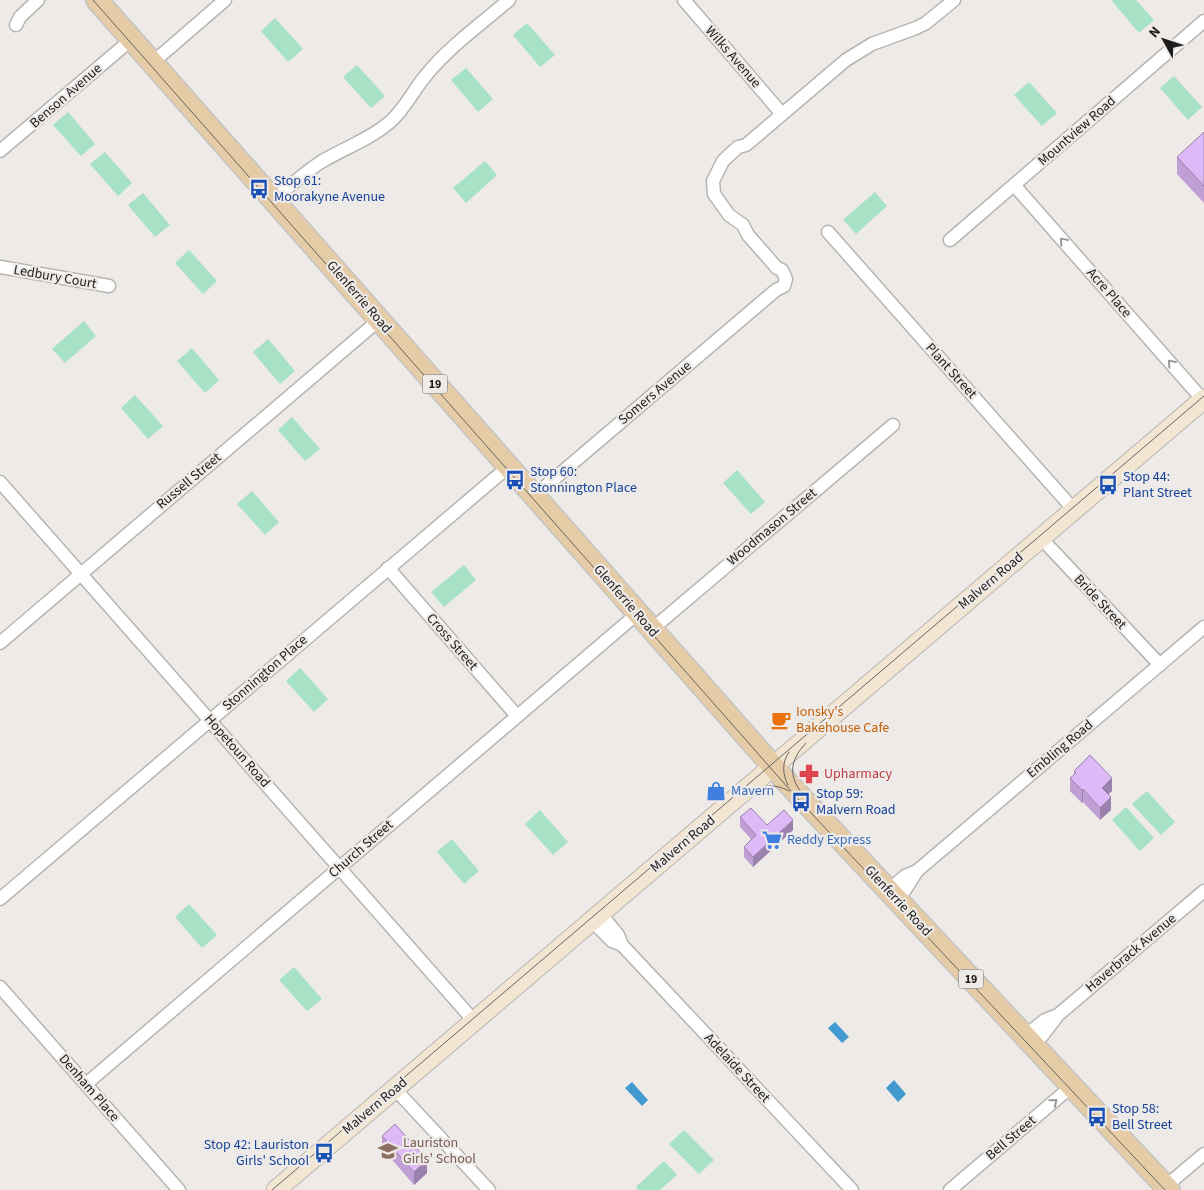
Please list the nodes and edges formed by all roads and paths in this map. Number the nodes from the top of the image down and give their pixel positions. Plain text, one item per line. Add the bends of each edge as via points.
1 (38, 0) edge
2 (97, 0) edge
3 (225, 0) edge
4 (509, 0) edge
5 (684, 0) edge
6 (954, 0) edge
7 (1204, 21) edge
8 (16, 25) dead end
9 (132, 39) junction
10 (152, 63) junction
11 (782, 114) junction
12 (0, 152) edge
13 (1014, 186) junction
14 (273, 200) junction
15 (828, 232) dead end
16 (950, 240) dead end
17 (0, 267) edge
18 (109, 286) dead end
19 (379, 320) junction
20 (1203, 400) edge
21 (893, 425) dead end
22 (508, 467) junction
23 (0, 482) edge
24 (534, 496) junction
25 (1074, 510) junction
26 (1041, 538) junction
27 (388, 568) junction
28 (82, 574) junction
29 (637, 614) junction
30 (1204, 627) edge
31 (651, 630) junction
32 (0, 643) edge
33 (1160, 665) junction
34 (517, 716) junction
35 (210, 720) junction
36 (773, 767) junction
37 (339, 868) junction
38 (1204, 891) edge
39 (891, 895) junction
40 (0, 899) edge
41 (596, 918) junction
42 (0, 987) edge
43 (474, 1021) junction
44 (1029, 1041) junction
45 (86, 1084) junction
46 (1072, 1086) junction
47 (395, 1089) junction
48 (1204, 1154) edge
49 (1167, 1188) edge
50 (179, 1190) edge
51 (276, 1190) edge
52 (489, 1190) edge
53 (852, 1190) edge
54 (950, 1190) edge

1 - 8 street
2 - 9 main road, Glenferrie Road / 19
3 - 10 street
4 - 14 street via 438,62 391,121 368,138 301,176
5 - 11 street, Wilks Avenue
6 - 11 street, Somers Avenue via 921,25 861,50
7 - 13 street, Mountview Road
9 - 10 main road, Glenferrie Road / 19
9 - 12 street, Benson Avenue
10 - 14 main road, Glenferrie Road / 19
11 - 24 street, Somers Avenue via 746,145 742,153 719,169 713,188 729,216 744,225 748,235 782,270 786,279 784,286
13 - 16 street, Mountview Road
20 -> 13 street, Acre Place
14 - 19 main road, Glenferrie Road / 19
15 - 25 street, Plant Street
17 - 18 street, Ledbury Court
19 - 22 main road, Glenferrie Road / 19
19 - 28 street, Russell Street
20 - 25 main road, Malvern Road
21 - 31 street, Woodmason Street
22 - 24 main road, Glenferrie Road / 19
22 - 27 street, Stonnington Place
23 - 28 street, Hopetoun Road
24 - 29 main road, Glenferrie Road / 19
25 - 26 main road, Malvern Road
26 - 33 street, Bride Street
26 - 36 main road, Malvern Road
27 - 34 street, Cross Street
27 - 35 street, Stonnington Place
28 - 32 street, Russell Street
28 - 35 street, Hopetoun Road
29 - 31 main road, Glenferrie Road / 19
29 - 34 street, Church Street
30 - 33 street, Embling Road
31 - 36 main road, Glenferrie Road / 19
33 - 39 street, Embling Road via 917,871 905,890
34 - 37 street, Church Street
35 - 37 street, Hopetoun Road
35 - 40 street, Stonnington Place
36 - 39 main road, Glenferrie Road / 19
36 - 41 main road, Malvern Road
37 - 43 street, Hopetoun Road
37 - 45 street, Church Street
38 - 44 street, Haverbrack Avenue via 1058,1015 1042,1036
39 - 44 main road, Glenferrie Road / 19
41 - 43 main road, Malvern Road
41 - 53 street, Adelaide Street via 618,935 622,945
42 - 45 street, Denham Place
43 - 47 main road, Malvern Road
44 - 46 main road, Glenferrie Road / 19
45 - 50 street, Denham Place
46 - 49 main road, Glenferrie Road / 19
54 -> 46 street, Bell Street
47 - 51 main road, Malvern Road
47 - 52 street
48 - 49 street

